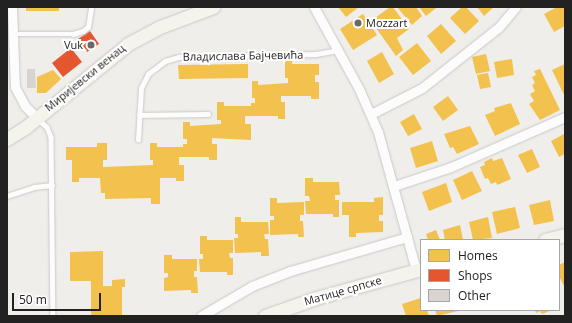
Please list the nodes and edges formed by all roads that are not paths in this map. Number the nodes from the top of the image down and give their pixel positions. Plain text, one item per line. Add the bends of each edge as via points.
1 (12, 7) edge
2 (91, 7) edge
3 (213, 7) edge
4 (314, 7) edge
5 (516, 7) edge
6 (12, 34) junction
7 (338, 50) junction
8 (208, 114) dead end
9 (371, 114) junction
10 (138, 115) junction
11 (565, 117) edge
12 (37, 118) junction
13 (7, 139) edge
14 (138, 140) dead end
15 (52, 185) junction
16 (394, 186) junction
17 (7, 196) edge
18 (565, 235) edge
19 (407, 237) junction
20 (549, 239) edge
21 (419, 269) edge
22 (53, 316) edge
23 (201, 316) edge
24 (265, 316) edge

1 - 6 street
2 - 6 lane via 88,27 83,31 73,34
3 - 12 street, Миријевски венац via 160,27 128,44
4 - 7 street
5 - 9 street via 498,27 422,88
6 - 12 street via 15,86 25,106
7 - 9 street
7 - 10 lane, Владислава Бајчевића via 316,54 171,58 153,69 144,81
8 - 10 lane
9 - 16 street
10 - 14 lane, Владислава Бајчевића
11 - 16 street via 451,167
12 - 13 street, Миријевски венац
12 - 15 lane via 50,132
15 - 17 lane via 34,187
15 - 22 lane
16 - 19 street
18 - 20 street
19 - 21 street
19 - 23 street via 290,271 252,286
21 - 24 street, Матице српске via 316,298

